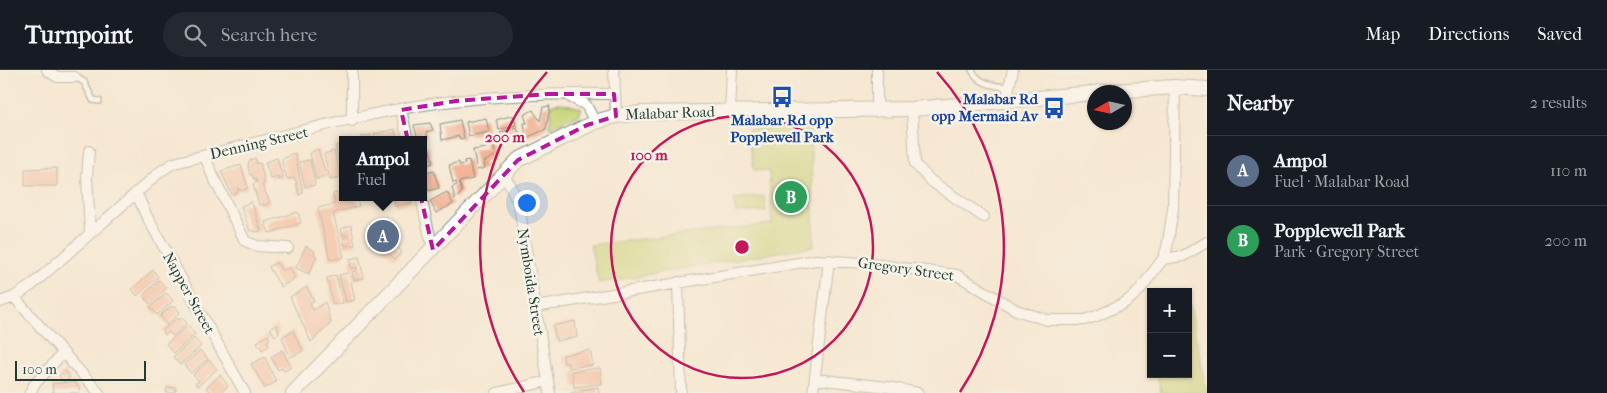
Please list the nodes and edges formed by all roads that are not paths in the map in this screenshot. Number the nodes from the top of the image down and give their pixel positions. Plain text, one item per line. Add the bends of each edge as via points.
1 (47, 70) edge
2 (352, 70) edge
3 (614, 70) edge
4 (732, 70) edge
5 (876, 70) edge
6 (972, 70) edge
7 (1013, 70) edge
8 (75, 77) joint
9 (1175, 87) junction
10 (1132, 90) edge
11 (1207, 90) edge
12 (1087, 93) edge
13 (614, 94) junction
14 (1007, 94) junction
15 (564, 95) junction
16 (99, 101) dead end
17 (876, 108) junction
18 (912, 109) junction
19 (401, 110) junction
20 (730, 111) junction
21 (616, 116) junction
22 (352, 121) junction
23 (595, 122) junction
24 (407, 136) edge
25 (89, 151) dead end
26 (205, 156) junction
27 (502, 176) junction
28 (136, 192) junction
29 (422, 201) edge
30 (984, 217) dead end
31 (90, 232) junction
32 (1207, 242) edge
33 (288, 248) dead end
34 (433, 250) junction
35 (1163, 259) junction
36 (829, 260) junction
37 (678, 282) junction
38 (14, 297) junction
39 (0, 302) edge
40 (535, 307) junction
41 (63, 353) junction
42 (815, 378) junction
43 (548, 381) junction
44 (30, 393) edge
45 (99, 393) edge
46 (245, 393) edge
47 (293, 393) edge
48 (497, 393) edge
49 (550, 393) edge
50 (682, 393) edge
51 (813, 393) edge
52 (918, 393) edge

1 - 8 street via 57,76
2 - 22 street
3 - 13 street
4 - 20 street
5 - 17 street
6 - 14 lane via 974,76
7 - 14 street
8 - 16 lane via 84,82 93,100
9 - 10 main road, Malabar Road
9 - 11 main road, Malabar Road
9 - 35 street, Gregory Street via 1173,209
12 - 14 main road, Malabar Road
13 - 15 street, Denning Street
13 - 21 street
14 - 18 main road, Malabar Road
15 - 19 street, Denning Street via 456,101
15 - 23 street, Denning Street via 586,104
17 - 18 main road, Malabar Road
17 - 20 main road, Malabar Road
18 - 30 street via 915,164 931,181
19 - 22 street, Denning Street
19 - 24 street
20 - 21 main road, Malabar Road
21 - 23 main road, Malabar Road
22 - 26 street, Denning Street
23 - 27 main road, Malabar Road via 532,151
25 - 31 street
26 - 28 street, Denning Street via 174,163
26 - 33 street via 245,241 257,246
27 - 34 main road, Malabar Road
27 - 40 street, Nymboida Street via 510,184 519,206
28 - 31 street, Denning Street
28 - 46 street, Napper Street
29 - 34 street
31 - 38 street, Denning Street via 32,285
32 - 35 street via 1183,256
34 - 47 main road, Malabar Road
35 - 36 street, Gregory Street via 1147,282 1126,302 1097,316 1065,322 1016,310 957,275
36 - 37 street, Gregory Street
36 - 42 street
37 - 40 street, Gregory Street
37 - 50 street
38 - 39 street, Denning Street
38 - 41 street
40 - 43 street, Nymboida Street
41 - 44 street
41 - 45 street
42 - 51 street
42 - 52 street
43 - 48 street
43 - 49 street, Nymboida Street

